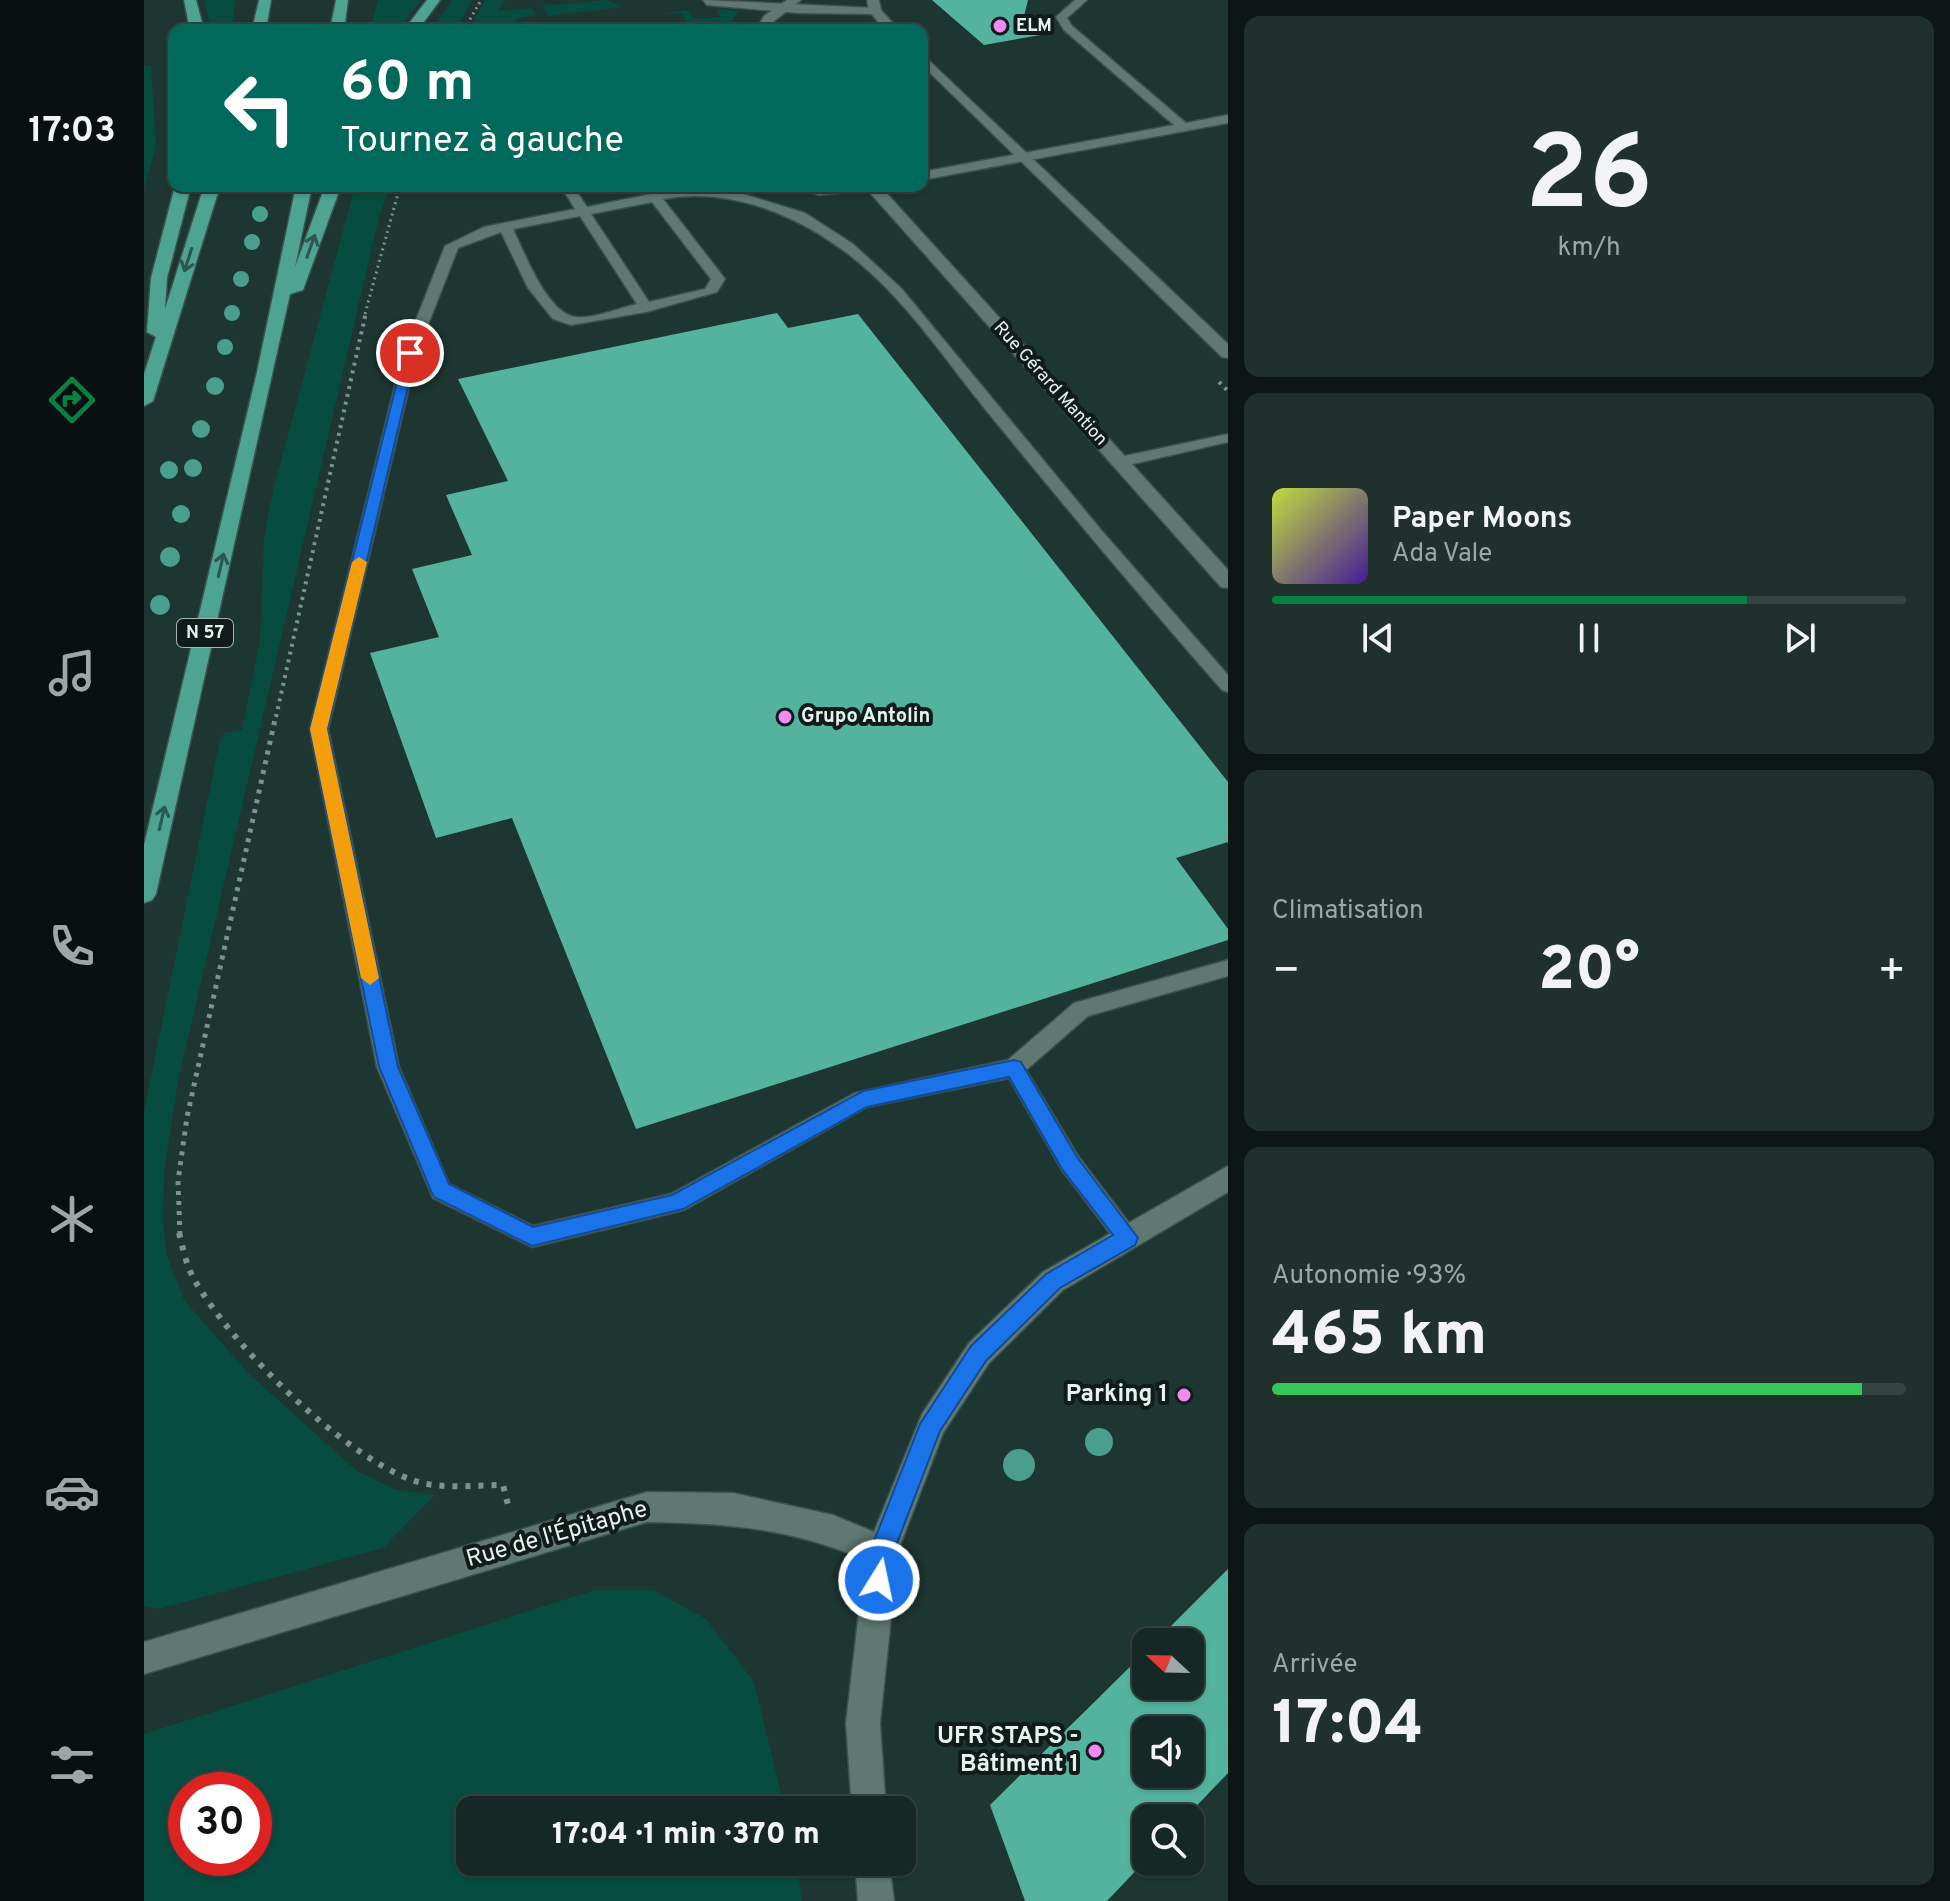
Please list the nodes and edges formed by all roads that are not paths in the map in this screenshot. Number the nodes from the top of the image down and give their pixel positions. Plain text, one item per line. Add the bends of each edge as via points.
1 (190, 0) edge
2 (265, 0) edge
3 (342, 0) edge
4 (434, 0) edge
5 (795, 0) edge
6 (1082, 0) edge
7 (707, 2) dead end
8 (874, 6) edge
9 (781, 9) junction
10 (196, 24) edge
11 (260, 24) edge
12 (338, 24) edge
13 (416, 24) edge
14 (768, 24) edge
15 (888, 24) edge
16 (928, 64) edge
17 (1228, 119) edge
18 (1182, 126) junction
19 (1025, 157) junction
20 (928, 175) edge
21 (181, 192) edge
22 (210, 192) edge
23 (303, 192) edge
24 (331, 192) edge
25 (571, 192) edge
26 (875, 192) edge
27 (655, 197) junction
28 (582, 212) junction
29 (505, 227) junction
30 (646, 308) junction
31 (1228, 353) edge
32 (153, 371) junction
33 (266, 372) junction
34 (144, 401) edge
35 (1228, 438) edge
36 (1120, 462) junction
37 (1228, 582) edge
38 (1228, 686) edge
39 (144, 894) edge
40 (1228, 968) edge
41 (1014, 1068) junction
42 (1228, 1178) edge
43 (1127, 1238) junction
44 (882, 1551) junction
45 (144, 1658) edge
46 (868, 1796) edge
47 (873, 1876) edge
48 (876, 1901) edge

1 - 10 highway
2 - 11 highway
3 - 12 highway
4 - 13 highway
5 - 9 street
6 - 18 lane via 1061,17 1068,28
7 - 9 lane
8 - 9 lane
8 - 15 street
9 - 14 street
16 - 19 street
17 - 18 lane
18 - 19 lane
19 - 20 lane
19 - 31 street
21 - 32 highway via 159,278
22 -> 32 highway
23 - 33 highway, N 57
33 -> 24 highway
25 - 28 lane
26 - 36 street, Rue Gérard Mantion
27 - 28 lane
27 - 30 lane via 718,279 710,292
27 - 38 lane via 730,194 800,216 848,247 896,291
28 - 29 lane
28 - 30 lane
29 - 30 lane via 533,285 558,316 576,322
29 - 41 lane via 452,246 410,353 319,729 388,1067 441,1191 532,1237 676,1203 863,1099
32 - 34 highway
39 -> 33 highway, N 57
35 - 36 lane
36 - 37 street, Rue Gérard Mantion
40 - 41 lane via 1081,1009
41 - 43 lane via 1070,1163
42 - 43 street
43 - 44 street via 1053,1281 979,1353 932,1424
44 - 45 street, Rue de l'Épitaphe via 833,1530 733,1508 647,1507
44 - 46 street via 863,1723
47 - 48 street

